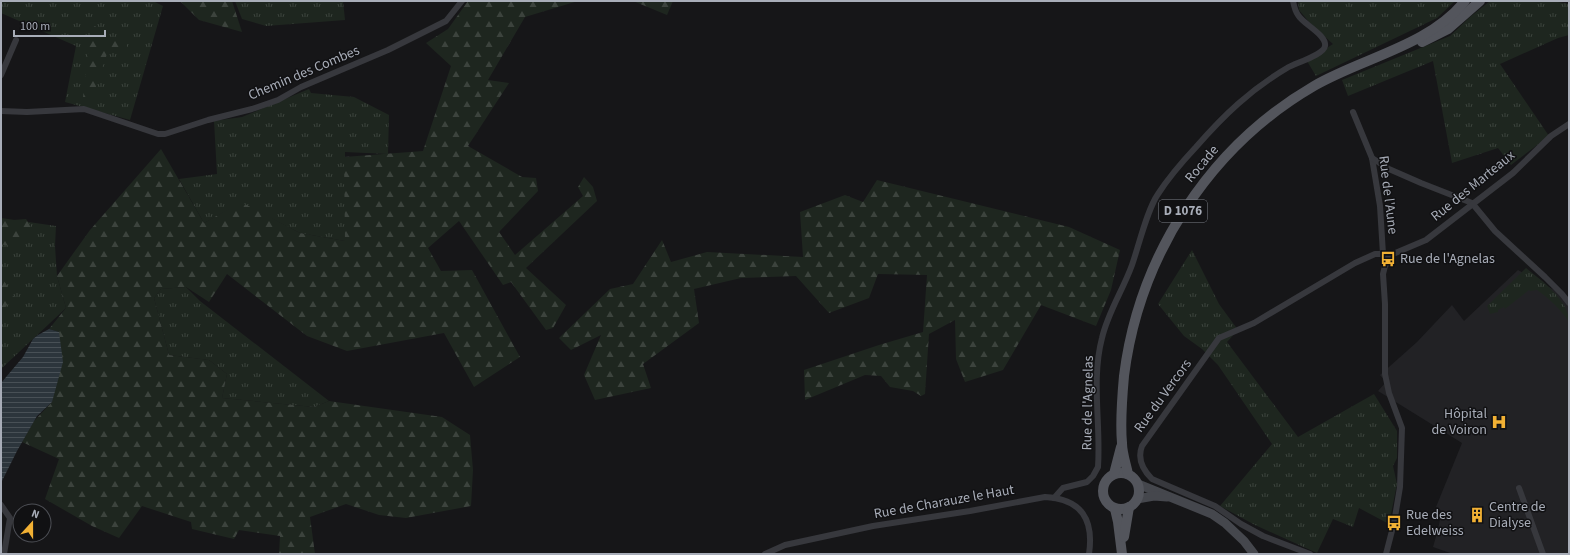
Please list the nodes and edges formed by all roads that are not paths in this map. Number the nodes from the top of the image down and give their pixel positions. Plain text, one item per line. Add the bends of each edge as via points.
1 (462, 1) edge
2 (1293, 1) edge
3 (1465, 1) edge
4 (1480, 1) edge
5 (16, 40) dead end
6 (1369, 60) junction
7 (1, 75) edge
8 (1, 111) edge
9 (1353, 112) dead end
10 (1569, 124) edge
11 (1372, 158) junction
12 (1472, 203) junction
13 (1383, 254) junction
14 (1388, 259) junction
15 (1569, 303) edge
16 (1122, 444) junction
17 (1114, 474) junction
18 (1128, 474) junction
19 (1138, 484) junction
20 (1519, 488) dead end
21 (1054, 498) junction
22 (1174, 498) junction
23 (1137, 499) junction
24 (1, 505) edge
25 (1129, 507) junction
26 (1115, 509) junction
27 (1122, 552) edge
28 (4, 554) edge
29 (765, 554) edge
30 (1089, 554) edge
31 (1254, 554) edge
32 (1310, 554) edge
33 (1386, 554) edge
34 (1543, 554) edge

1 - 8 street, Chemin des Combes via 446,21 278,100 165,134 158,134 84,109
2 - 21 street, Rue de l'Agnelas via 1297,15 1321,36 1325,46 1323,50 1252,91 1221,118 1156,196 1102,338 1097,395 1098,467 1087,482 1063,488
3 - 6 main road, Rocade / D 1076 via 1419,38
4 - 6 main road, Rocade / D 1076 via 1456,24 1439,34
5 - 7 street
6 - 16 main road, Rocade / D 1076 via 1314,86 1266,119 1216,168 1182,213 1152,271 1131,336 1123,392
9 - 11 street, Rue de l'Aune
10 - 12 street, Rue des Marteaux via 1551,136 1513,172
11 - 12 street via 1414,181
11 - 13 street, Rue de l'Aune via 1380,206
12 - 14 street, Rue des Marteaux via 1426,240 1393,254
12 - 15 street via 1495,230 1550,281
13 - 14 street, Rue de l'Aune
13 - 32 street, Rue du Vercors via 1375,254 1355,263 1254,323 1219,338 1142,446 1140,453 1145,472 1152,479 1215,506 1263,536
14 - 33 street via 1383,274 1385,374 1402,428 1400,487
16 - 17 main road, Rocade / D 1076
16 - 18 main road, Rocade / D 1076
17 - 18 main road
17 - 26 main road via 1105,481 1102,492 1106,502
18 - 19 main road
19 - 22 street
19 - 23 main road
20 - 34 street
21 - 29 street, Rue de Charauze le Haut via 1045,497 873,526 785,545
21 - 30 street, Rue de Charauze le Haut via 1068,502 1084,516 1089,525
22 - 23 street via 1154,496
22 - 31 street via 1216,517 1244,541
23 - 25 main road
24 - 28 street via 10,518
25 - 26 main road
25 - 27 main road
26 - 27 main road

